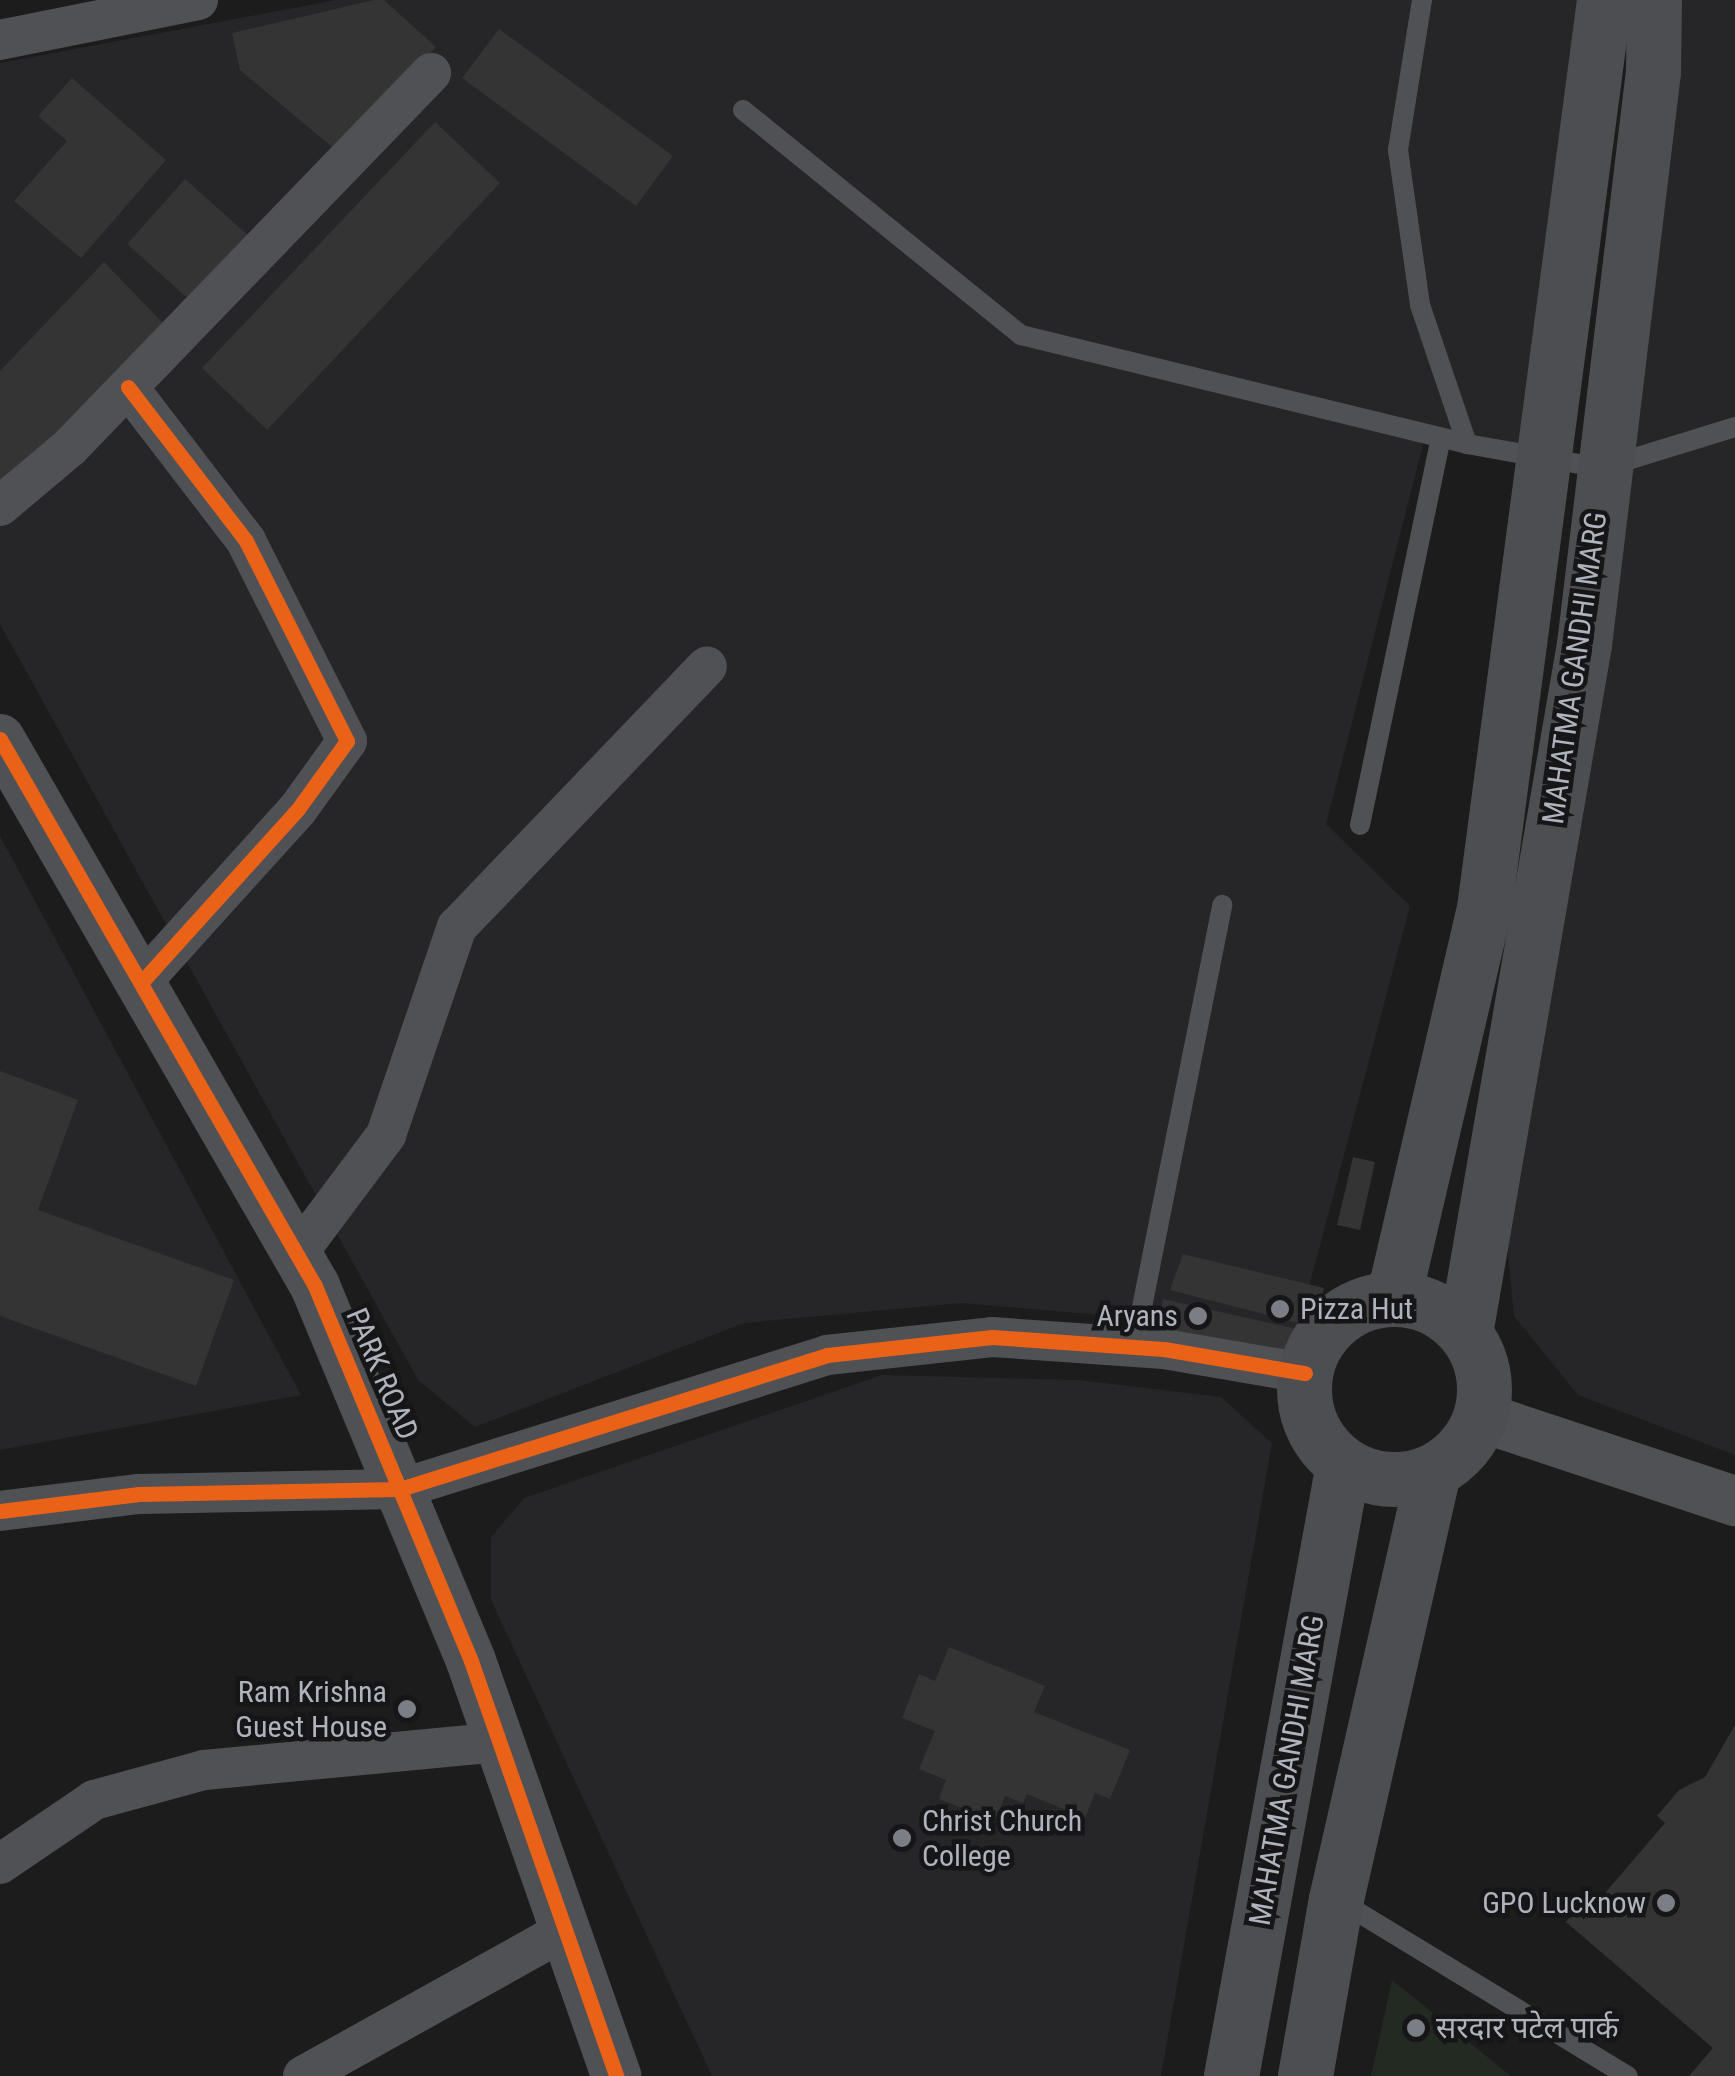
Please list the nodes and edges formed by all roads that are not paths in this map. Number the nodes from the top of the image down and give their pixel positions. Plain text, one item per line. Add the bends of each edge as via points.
1 (198, 0) edge
2 (1422, 0) edge
3 (1604, 0) edge
4 (1654, 0) edge
5 (130, 7) edge
6 (0, 40) edge
7 (431, 73) dead end
8 (743, 110) dead end
9 (128, 387) junction
10 (1735, 427) edge
11 (1440, 437) junction
12 (1467, 444) junction
13 (1548, 456) junction
14 (1602, 468) junction
15 (0, 506) edge
16 (707, 666) dead end
17 (0, 739) edge
18 (1360, 826) dead end
19 (1222, 906) dead end
20 (141, 984) junction
21 (297, 1254) junction
22 (1393, 1299) junction
23 (1465, 1333) junction
24 (1134, 1347) junction
25 (1305, 1373) junction
26 (1481, 1417) junction
27 (1344, 1464) junction
28 (1433, 1471) junction
29 (400, 1489) junction
30 (1735, 1502) edge
31 (0, 1511) edge
32 (499, 1742) junction
33 (0, 1864) edge
34 (1336, 1899) junction
35 (564, 1930) junction
36 (303, 2076) edge
37 (616, 2076) edge
38 (1230, 2076) edge
39 (1305, 2076) edge
40 (1628, 2076) edge

1 - 5 street
2 - 12 lane via 1398,150 1420,305
3 - 13 main road, MAHATMA GANDHI MARG
4 - 14 main road, MAHATMA GANDHI MARG via 1653,72
5 - 6 street
7 - 9 street
8 - 11 lane via 1021,335
9 - 15 street
9 - 20 street via 246,541 347,741 298,809
10 - 14 lane
11 - 12 lane
11 - 18 lane
12 - 13 lane
13 - 14 lane
13 - 22 main road, MAHATMA GANDHI MARG via 1484,908
14 - 23 main road, MAHATMA GANDHI MARG via 1584,644
16 - 21 street via 457,927 386,1135
17 - 20 street, PARK ROAD
19 - 24 lane
20 - 21 street, PARK ROAD
21 - 29 street, PARK ROAD
22 - 23 main road via 1445,1314
22 - 25 main road via 1362,1304 1335,1320
23 - 26 main road via 1483,1373
24 - 25 street
24 - 29 street via 992,1337 828,1355
25 - 27 main road via 1310,1424
26 - 28 main road via 1454,1458
26 - 30 street
27 - 28 main road via 1388,1479
27 - 38 main road, MAHATMA GANDHI MARG
28 - 34 main road
29 - 31 street via 140,1494
29 - 32 street, PARK ROAD
32 - 33 street via 204,1770 94,1800
32 - 35 street, PARK ROAD
34 - 39 main road
34 - 40 lane
35 - 36 street
35 - 37 street, PARK ROAD

